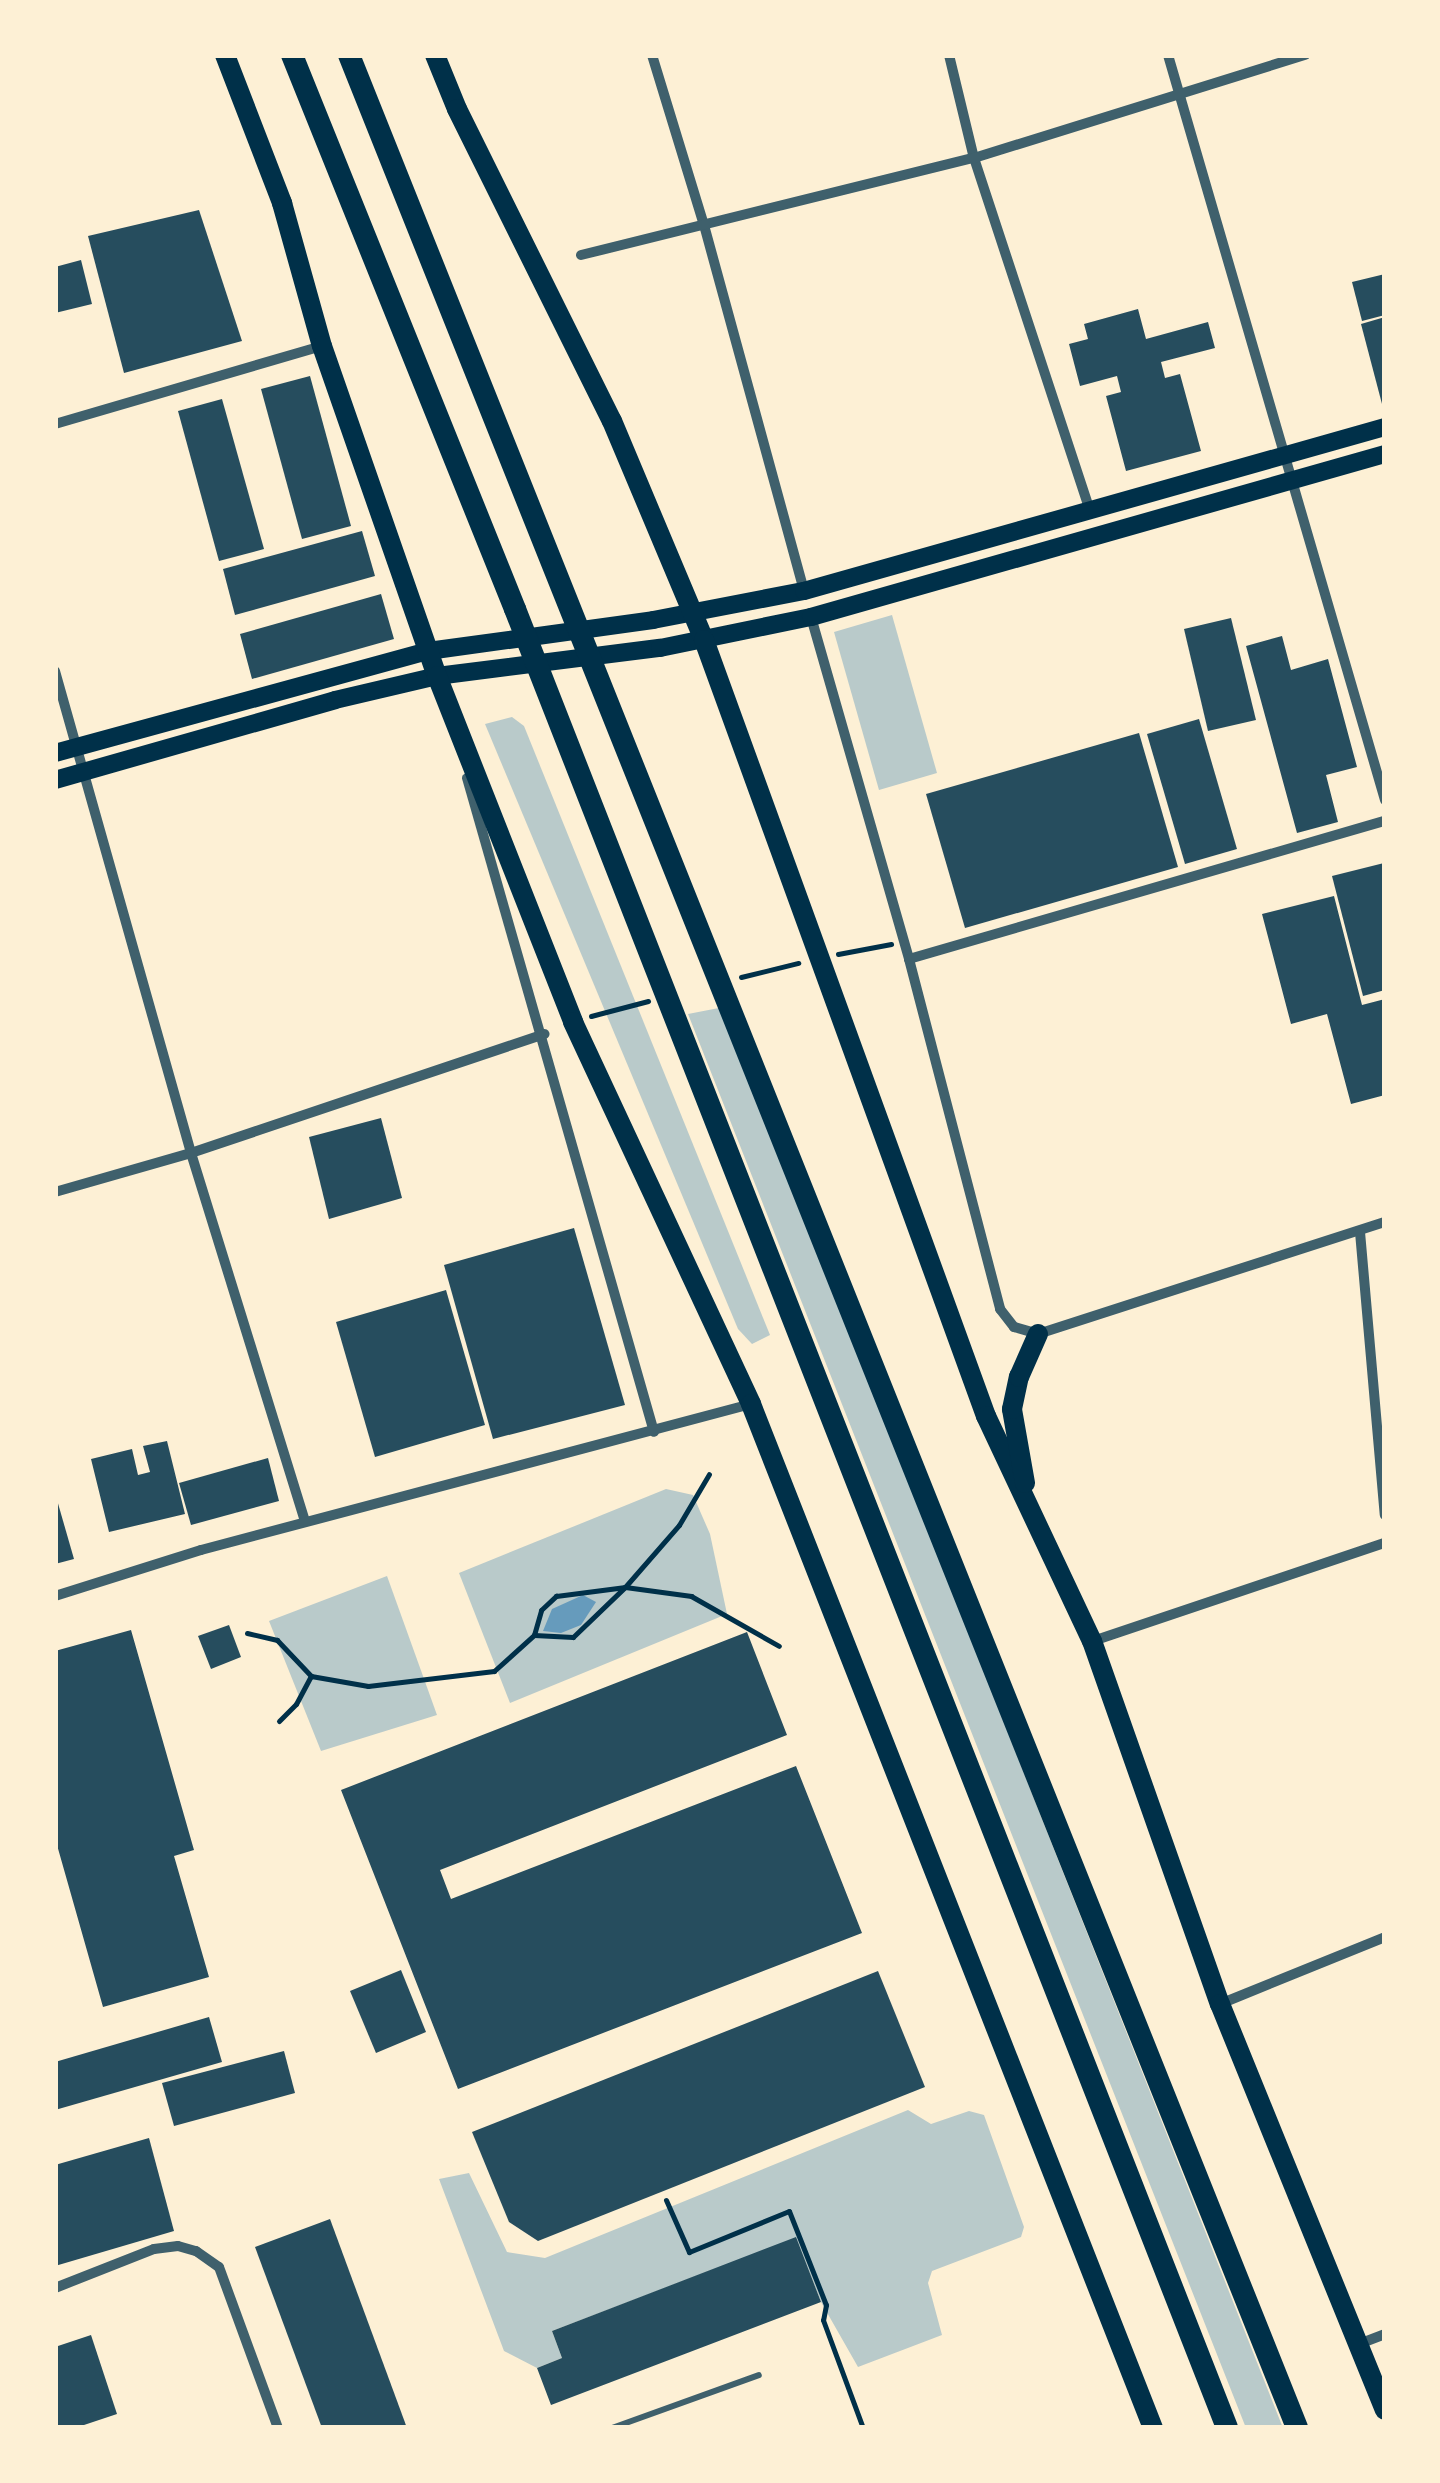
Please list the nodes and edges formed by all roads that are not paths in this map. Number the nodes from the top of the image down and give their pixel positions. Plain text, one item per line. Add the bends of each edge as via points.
1 (225, 55) edge
2 (292, 55) edge
3 (349, 55) edge
4 (435, 55) edge
5 (652, 55) edge
6 (950, 55) edge
7 (1168, 55) edge
8 (1305, 55) edge
9 (1178, 95) junction
10 (974, 158) junction
11 (704, 226) junction
12 (581, 255) dead end
13 (322, 346) junction
14 (55, 424) edge
15 (1385, 427) edge
16 (1385, 454) edge
17 (1288, 455) junction
18 (1296, 482) junction
19 (1090, 511) junction
20 (804, 591) junction
21 (693, 614) junction
22 (811, 617) junction
23 (704, 640) junction
24 (428, 651) junction
25 (55, 671) edge
26 (437, 676) junction
27 (77, 746) junction
28 (55, 753) edge
29 (85, 769) junction
30 (55, 780) edge
31 (1385, 800) edge
32 (1385, 821) edge
33 (908, 959) junction
34 (544, 1034) junction
35 (191, 1153) junction
36 (55, 1192) edge
37 (1385, 1222) edge
38 (1360, 1232) junction
39 (1038, 1334) junction
40 (751, 1404) junction
41 (654, 1432) junction
42 (1031, 1514) junction
43 (1385, 1515) edge
44 (305, 1522) junction
45 (1385, 1543) edge
46 (55, 1596) edge
47 (1092, 1641) junction
48 (1385, 1937) edge
49 (1220, 2004) junction
50 (55, 2288) edge
51 (1385, 2334) edge
52 (1358, 2345) junction
53 (759, 2374) dead end
54 (1385, 2410) edge
55 (278, 2428) edge
56 (612, 2428) edge
57 (1152, 2428) edge
58 (1227, 2428) edge
59 (1297, 2428) edge

1 - 13 highway via 282,203
2 - 58 highway
3 - 59 highway
4 - 21 highway via 612,421
5 - 11 street
6 - 10 street
7 - 9 street
8 - 9 street
9 - 10 street
9 - 17 street
10 - 11 street
10 - 19 street
11 - 12 street
11 - 20 street
13 - 14 street
13 - 24 highway
15 - 17 main road
16 - 18 main road
17 - 18 street
17 - 19 main road
18 - 22 main road
18 - 31 street
19 - 20 main road
20 - 21 main road
21 - 23 highway
21 - 24 main road
22 - 23 main road
22 - 33 street
23 - 26 main road
23 - 42 highway via 986,1416
24 - 26 highway
24 - 27 main road
25 - 27 street
26 - 29 main road
26 - 34 street
26 - 40 highway via 572,1022
27 - 28 main road
27 - 29 street
29 - 30 main road
29 - 35 street
32 - 33 street
33 - 39 street via 1000,1309 1014,1327
34 - 35 street
34 - 41 street
35 - 36 street
35 - 44 street
37 - 38 street
38 - 39 street
38 - 43 street
39 - 42 highway via 1012,1409
40 - 41 street
40 - 57 highway
41 - 44 street
42 - 47 highway
44 - 46 street
45 - 47 street
47 - 49 highway
48 - 49 street
49 - 52 highway
50 - 55 street via 154,2250 196,2251 219,2267
51 - 52 street
52 - 54 highway
53 - 56 lane

